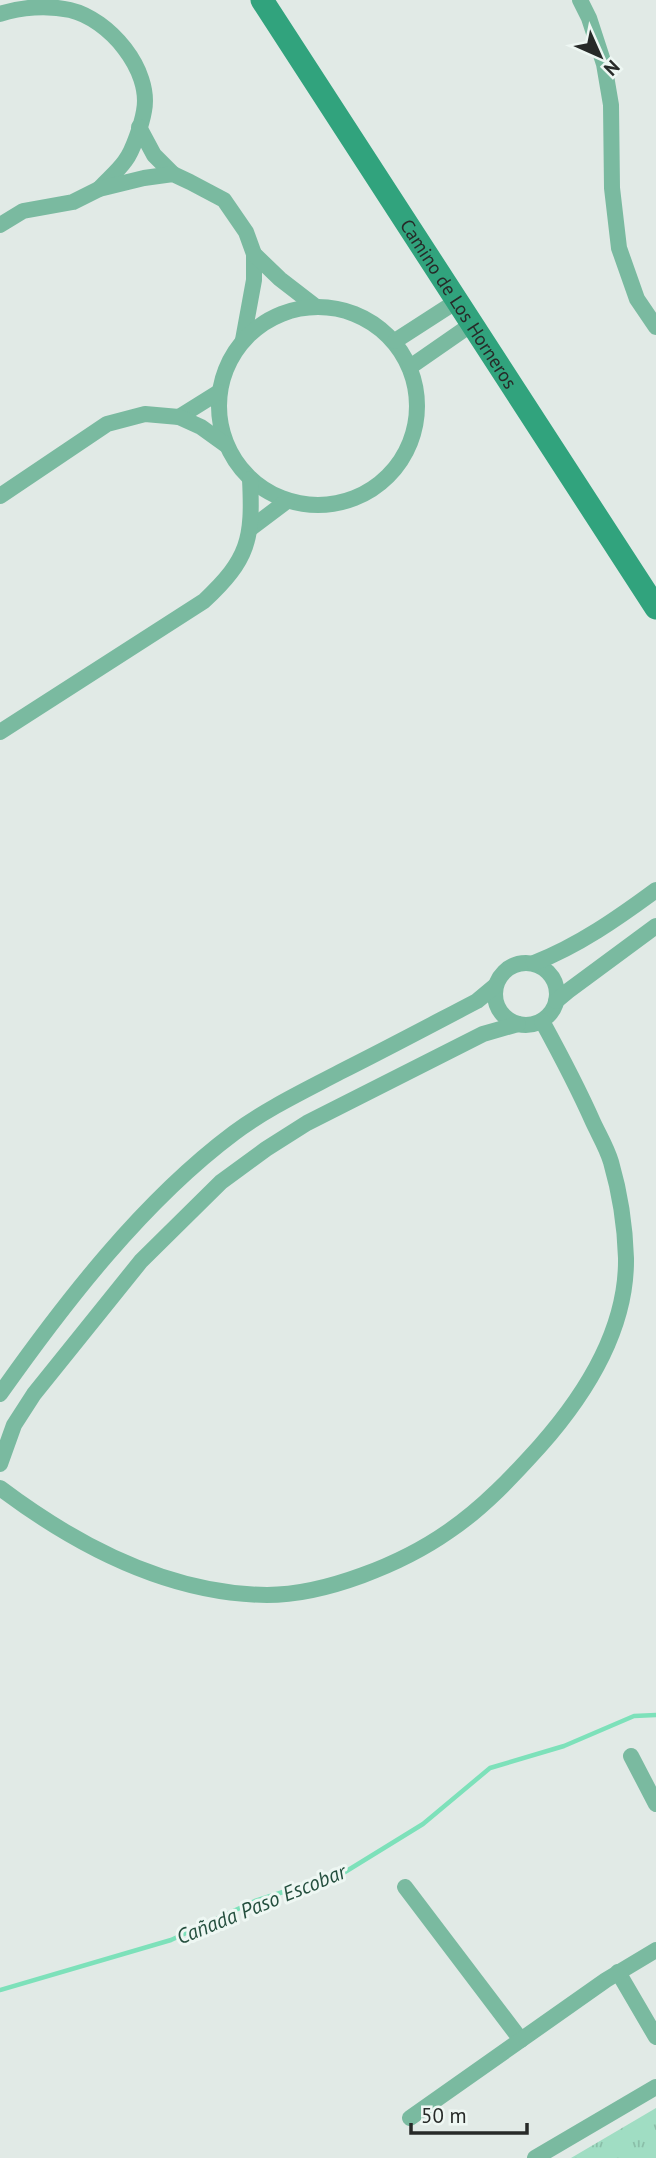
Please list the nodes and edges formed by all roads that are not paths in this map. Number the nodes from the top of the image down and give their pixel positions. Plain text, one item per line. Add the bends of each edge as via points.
1 (262, 0) edge
2 (579, 0) edge
3 (0, 14) edge
4 (139, 127) junction
5 (173, 174) junction
6 (99, 189) junction
7 (0, 225) edge
8 (254, 254) junction
9 (457, 301) junction
10 (315, 306) junction
11 (472, 324) junction
12 (656, 327) edge
13 (243, 340) junction
14 (395, 341) junction
15 (410, 367) junction
16 (219, 391) junction
17 (179, 417) junction
18 (226, 445) junction
19 (250, 479) junction
20 (0, 496) edge
21 (287, 501) junction
22 (251, 528) junction
23 (656, 608) edge
24 (0, 732) edge
25 (656, 890) edge
26 (656, 926) edge
27 (534, 963) junction
28 (495, 986) junction
29 (556, 1001) junction
30 (542, 1021) junction
31 (518, 1024) junction
32 (291, 1097) junction
33 (307, 1123) junction
34 (120, 1242) junction
35 (141, 1261) junction
36 (0, 1394) edge
37 (0, 1464) edge
38 (0, 1488) edge
39 (631, 1756) dead end
40 (656, 1804) edge
41 (405, 1887) dead end
42 (656, 1951) edge
43 (618, 1972) junction
44 (656, 2037) edge
45 (520, 2040) junction
46 (656, 2087) edge
47 (410, 2118) dead end
48 (536, 2158) edge

1 - 9 street, Camino de Los Horneros
2 - 12 street via 604,64 611,106 612,188 619,248 636,299
3 - 4 street via 34,7 72,10 105,28 133,59 144,82 145,109
4 - 5 street via 154,155
4 - 6 street via 127,160
5 - 6 street
5 - 8 street via 224,200 246,232
6 - 7 street via 73,202 23,211
8 - 10 street
8 - 13 street
9 - 11 street, Camino de Los Horneros
9 - 14 street
10 - 13 street via 288,310
10 - 14 street via 359,314
11 - 15 street
11 - 23 street, Camino de Los Horneros
13 - 16 street via 227,364
14 - 15 street
15 - 21 street via 418,398 415,431 402,460 380,484 351,500 319,506
16 - 17 street
16 - 18 street via 219,419
17 - 18 street
17 - 20 street via 145,414 107,424
18 - 19 street
19 - 21 street
19 - 22 street
21 - 22 street
22 - 24 street via 242,556 225,582 204,601
25 - 27 street via 573,945
26 - 29 street
27 - 28 street via 510,967
27 - 29 street via 553,978
28 - 31 street via 499,1010
28 - 32 street via 477,1001
29 - 30 street
30 - 31 street
30 - 38 street via 611,1160 623,1220 623,1301 608,1345 584,1388 559,1424 492,1496 449,1531 386,1565 313,1590 268,1595 180,1582 127,1564 36,1515
31 - 33 street via 483,1034
32 - 33 street
32 - 34 street via 200,1160
33 - 35 street via 221,1182
34 - 35 street
34 - 36 street
35 - 37 street via 34,1394 14,1425
39 - 40 street
41 - 45 street
42 - 43 street
43 - 44 street
43 - 45 street
45 - 47 street
46 - 48 street

